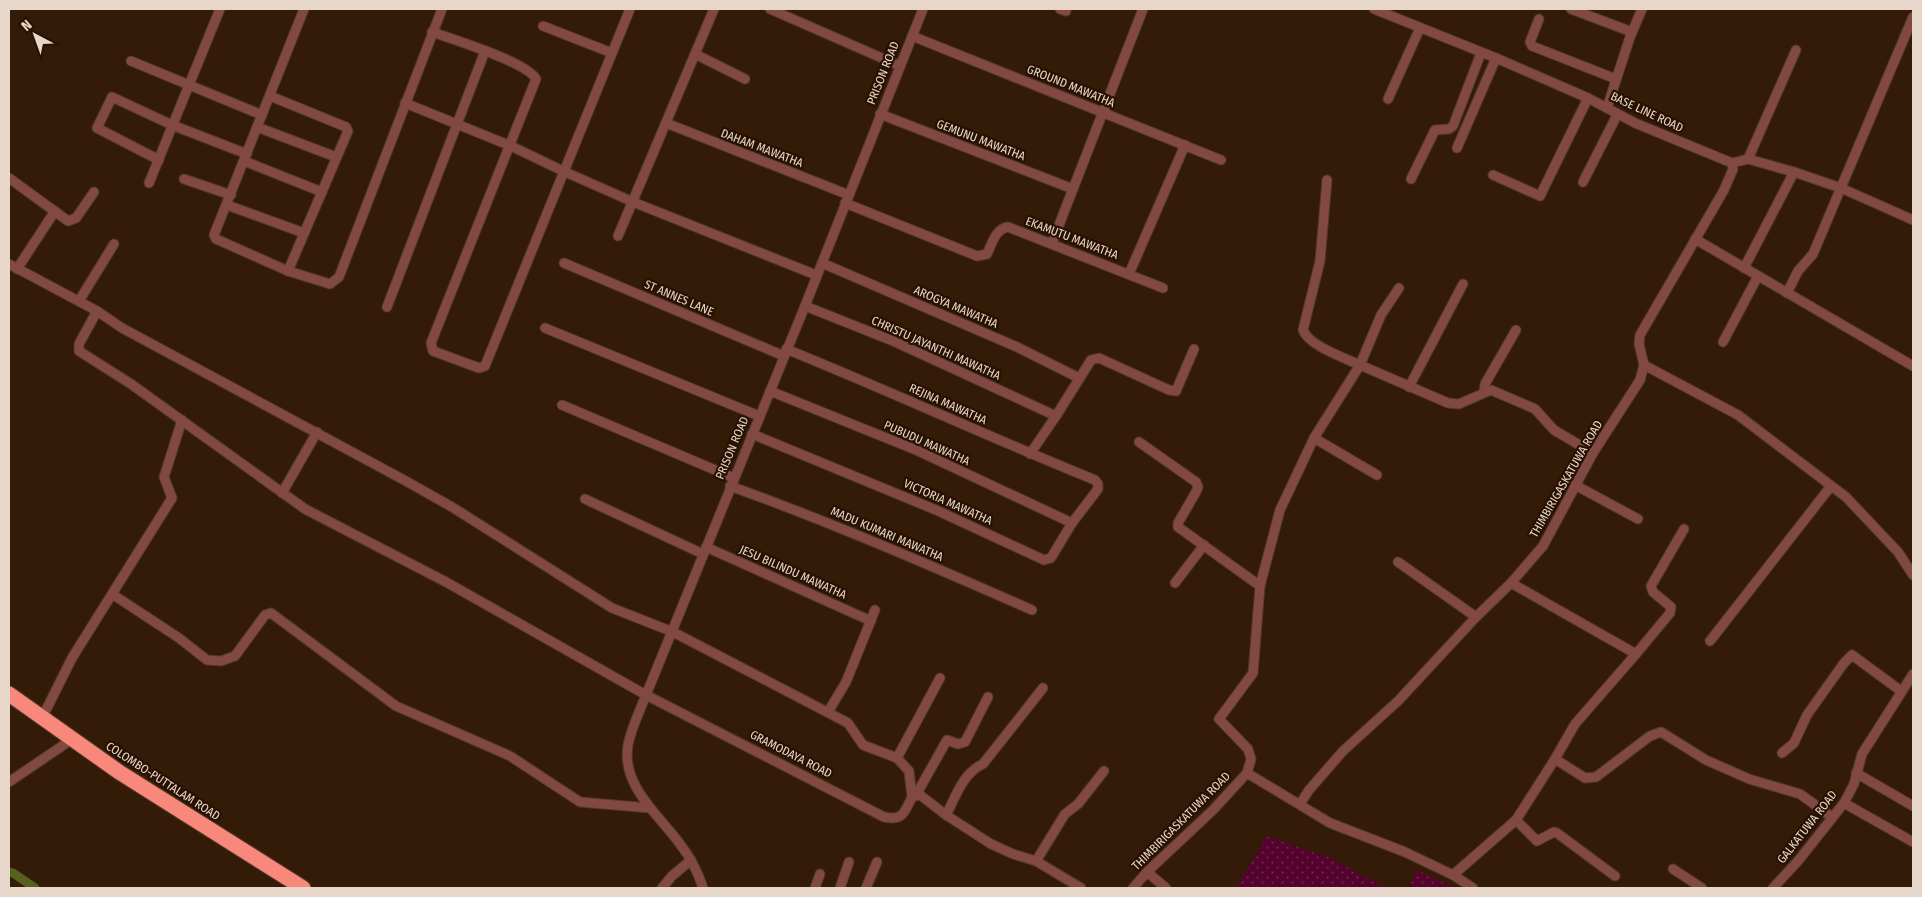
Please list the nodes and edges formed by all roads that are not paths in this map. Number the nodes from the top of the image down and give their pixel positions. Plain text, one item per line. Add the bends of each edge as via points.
1 (220, 9) edge
2 (304, 9) edge
3 (442, 9) edge
4 (630, 9) edge
5 (714, 9) edge
6 (770, 9) edge
7 (923, 9) edge
8 (1143, 9) edge
9 (1374, 9) edge
10 (1571, 9) edge
11 (1642, 9) edge
12 (1913, 17) edge
13 (1539, 20) dead end
14 (543, 26) dead end
15 (1420, 28) junction
16 (432, 32) junction
17 (1632, 32) junction
18 (912, 36) junction
19 (1796, 50) dead end
20 (485, 51) junction
21 (612, 53) junction
22 (1481, 53) junction
23 (695, 54) junction
24 (1496, 58) junction
25 (131, 61) dead end
26 (900, 66) junction
27 (745, 78) dead end
28 (1616, 79) junction
29 (189, 86) junction
30 (270, 96) junction
31 (1588, 98) junction
32 (1388, 99) dead end
33 (405, 103) junction
34 (1606, 108) junction
35 (1102, 111) junction
36 (880, 114) junction
37 (262, 115) junction
38 (1617, 115) junction
39 (666, 123) junction
40 (458, 125) junction
41 (172, 126) junction
42 (257, 127) junction
43 (1185, 145) junction
44 (511, 146) junction
45 (1457, 148) dead end
46 (336, 157) junction
47 (246, 158) junction
48 (1748, 159) junction
49 (159, 160) junction
50 (1221, 160) dead end
51 (1732, 163) junction
52 (563, 171) junction
53 (1794, 172) junction
54 (1493, 175) dead end
55 (9, 178) edge
56 (184, 178) dead end
57 (1411, 179) dead end
58 (1328, 180) dead end
59 (1583, 182) dead end
60 (150, 183) dead end
61 (1841, 188) junction
62 (1073, 189) junction
63 (94, 192) dead end
64 (322, 192) junction
65 (230, 195) junction
66 (847, 199) junction
67 (633, 202) junction
68 (227, 205) junction
69 (55, 211) junction
70 (1913, 220) edge
71 (304, 233) junction
72 (618, 236) dead end
73 (1695, 239) junction
74 (1052, 243) junction
75 (114, 244) dead end
76 (564, 263) dead end
77 (822, 263) junction
78 (13, 266) edge
79 (1744, 268) junction
80 (288, 271) junction
81 (1129, 274) junction
82 (816, 276) junction
83 (1758, 276) junction
84 (1463, 284) dead end
85 (1163, 288) dead end
86 (1398, 288) dead end
87 (1787, 293) junction
88 (79, 301) junction
89 (805, 306) junction
90 (387, 307) dead end
91 (97, 311) junction
92 (545, 328) dead end
93 (1516, 330) dead end
94 (1723, 342) dead end
95 (1194, 349) dead end
96 (785, 353) junction
97 (1360, 365) junction
98 (1644, 365) junction
99 (1913, 366) edge
100 (1079, 378) junction
101 (1409, 387) junction
102 (770, 390) junction
103 (1484, 392) junction
104 (562, 405) dead end
105 (759, 416) junction
106 (1056, 416) junction
107 (182, 420) junction
108 (317, 432) junction
109 (752, 434) junction
110 (1314, 438) junction
111 (1139, 442) dead end
112 (1030, 454) junction
113 (1593, 454) junction
114 (1377, 475) dead end
115 (732, 482) junction
116 (1098, 484) joint
117 (1574, 485) junction
118 (1832, 486) junction
119 (282, 493) junction
120 (585, 499) dead end
121 (1638, 519) dead end
122 (1072, 523) junction
123 (1684, 529) dead end
124 (1204, 545) junction
125 (704, 550) junction
126 (1398, 562) dead end
127 (1913, 575) edge
128 (1175, 583) dead end
129 (1511, 583) junction
130 (1260, 586) junction
131 (112, 594) junction
132 (875, 610) dead end
133 (1032, 610) dead end
134 (1476, 617) junction
135 (870, 621) junction
136 (672, 632) junction
137 (1710, 641) dead end
138 (1636, 654) junction
139 (1913, 674) edge
140 (940, 678) dead end
141 (1043, 688) dead end
142 (1902, 691) junction
143 (9, 694) edge
144 (646, 695) junction
145 (988, 697) dead end
146 (9, 705) edge
147 (828, 712) junction
148 (42, 718) junction
149 (65, 744) junction
150 (1782, 753) dead end
151 (896, 758) junction
152 (1556, 759) junction
153 (1104, 771) dead end
154 (1247, 772) junction
155 (1856, 773) junction
156 (9, 782) edge
157 (914, 796) junction
158 (1844, 803) junction
159 (1300, 804) junction
160 (1913, 806) edge
161 (650, 808) junction
162 (946, 815) junction
163 (1832, 817) junction
164 (1516, 820) junction
165 (1913, 842) edge
166 (691, 860) junction
167 (1036, 860) junction
168 (850, 862) dead end
169 (877, 862) dead end
170 (1673, 869) dead end
171 (1147, 872) junction
172 (820, 874) dead end
173 (1453, 875) junction
174 (1615, 876) dead end
175 (287, 888) edge
176 (303, 888) edge
177 (662, 888) edge
178 (702, 888) edge
179 (815, 888) edge
180 (840, 888) edge
181 (866, 888) edge
182 (1080, 888) edge
183 (1133, 888) edge
184 (1166, 888) edge
185 (1473, 888) edge
186 (1702, 888) edge
187 (1773, 888) edge

1 - 29 street
2 - 30 street
3 - 16 street
4 - 21 street
5 - 23 street
6 - 26 street
7 - 18 street, PRISON ROAD
8 - 35 street
9 - 15 street, BASE LINE ROAD
10 - 17 street
11 - 17 street
12 - 61 street
13 - 28 street via 1530,42 1532,46
14 - 21 street
15 - 22 street, BASE LINE ROAD
15 - 32 street
16 - 20 street
16 - 33 street
17 - 28 street
18 - 26 street, PRISON ROAD
18 - 35 street, GROUND MAWATHA
19 - 48 street
20 - 40 street
20 - 44 street via 528,71 536,79
21 - 52 street
22 - 24 street, BASE LINE ROAD
22 - 57 street via 1452,126 1434,130
23 - 27 street
23 - 39 street
24 - 31 street, BASE LINE ROAD
24 - 45 street
25 - 29 street
26 - 36 street, PRISON ROAD
28 - 34 street
29 - 37 street
29 - 41 street
30 - 37 street
30 - 46 street via 348,128
31 - 34 street, BASE LINE ROAD
31 - 54 street via 1540,196
33 - 40 street
33 - 80 street via 339,276 330,284
34 - 38 street, BASE LINE ROAD
35 - 43 street, GROUND MAWATHA
35 - 62 street
36 - 62 street, GEMUNU MAWATHA
36 - 66 street, PRISON ROAD
37 - 42 street
38 - 51 street, BASE LINE ROAD
38 - 59 street
39 - 66 street, DAHAM MAWATHA
39 - 67 street
40 - 44 street
40 - 90 street
41 - 47 street
41 - 49 street
41 - 49 street via 112,97 96,126
42 - 46 street
42 - 47 street
43 - 50 street, GROUND MAWATHA
43 - 81 street
44 - 52 street
44 - 52 street via 431,343 433,351 480,368 485,366
46 - 64 street
47 - 64 street
47 - 65 street
48 - 51 street
48 - 53 street
49 - 60 street
51 - 73 street via 1733,169 1724,190
52 - 67 street
53 - 61 street
53 - 79 street
55 - 69 street
56 - 65 street
58 - 97 street via 1320,261 1303,330 1306,336 1328,350
61 - 70 street
61 - 87 street via 1813,254 1798,271
62 - 74 street
63 - 69 street via 72,221
64 - 71 street
65 - 68 street
66 - 74 street, EKAMUTU MAWATHA via 977,256 987,254 996,233 1002,228 1008,227
66 - 77 street, PRISON ROAD
67 - 72 street
67 - 82 street
68 - 71 street
68 - 80 street via 215,238
69 - 78 street
71 - 80 street
73 - 79 street
73 - 98 street via 1640,335
74 - 81 street, EKAMUTU MAWATHA
75 - 88 street
76 - 96 street, ST ANNES LANE
77 - 82 street, PRISON ROAD
77 - 100 street, AROGYA MAWATHA via 1017,347
78 - 88 street
79 - 83 street
81 - 85 street, EKAMUTU MAWATHA
82 - 89 street, PRISON ROAD
83 - 87 street
83 - 94 street
84 - 101 street
86 - 97 street via 1381,315
87 - 99 street
88 - 91 street
89 - 96 street, PRISON ROAD
89 - 106 street, CHRISTU JAYANTHI MAWATHA via 893,341
91 - 107 street via 78,344 79,351
91 - 108 street via 122,328
92 - 105 street
93 - 103 street
95 - 100 street via 1176,390 1169,390 1098,358 1091,360
96 - 102 street, PRISON ROAD
96 - 112 street, REJINA MAWATHA via 853,376
97 - 101 street
97 - 110 street
98 - 113 street, THIMBIRIGASKATUWA ROAD via 1640,380
98 - 118 street via 1738,415
100 - 106 street
101 - 103 street via 1448,403 1459,404
102 - 105 street, PRISON ROAD
102 - 122 street, PUBUDU MAWATHA via 916,450
103 - 113 street via 1491,390 1535,409 1554,430
104 - 115 street, MADU KUMARI MAWATHA
105 - 109 street, PRISON ROAD
106 - 112 street
107 - 119 street
107 - 131 street via 164,477 172,498
108 - 119 street
108 - 136 street via 452,507 612,608
109 - 115 street, PRISON ROAD
109 - 122 street, VICTORIA MAWATHA via 936,510 1044,560 1051,558
110 - 114 street
110 - 130 street via 1280,510
111 - 124 street via 1196,482 1196,492 1178,527
112 - 116 street, REJINA MAWATHA
113 - 117 street, THIMBIRIGASKATUWA ROAD
115 - 125 street, PRISON ROAD
115 - 133 street, MADU KUMARI MAWATHA
116 - 122 street, VICTORIA MAWATHA via 1098,489
117 - 121 street
117 - 129 street, THIMBIRIGASKATUWA ROAD via 1543,546
118 - 127 street via 1898,552
118 - 137 street
119 - 144 street via 305,509 446,582
120 - 125 street, JESU BILINDU MAWATHA
123 - 138 street via 1651,586 1653,592 1672,607 1670,613
124 - 128 street
124 - 130 street
125 - 135 street, JESU BILINDU MAWATHA
125 - 136 street, PRISON ROAD
126 - 134 street
129 - 134 street, THIMBIRIGASKATUWA ROAD
129 - 138 street
130 - 154 street via 1253,673 1219,719 1248,749 1251,759
131 - 148 street via 72,658
131 - 161 street via 207,660 221,661 235,656 265,615 271,613 396,706 510,756 580,802
132 - 135 street
134 - 159 street, THIMBIRIGASKATUWA ROAD via 1398,701 1343,751
135 - 147 street via 846,682
136 - 144 street, PRISON ROAD
136 - 147 street
138 - 152 street via 1575,724
139 - 142 street, GALKATUWA ROAD
140 - 151 street
141 - 162 street via 983,764 966,777
142 - 150 street via 1852,656 1807,715 1794,743
142 - 155 street, GALKATUWA ROAD via 1862,754
143 - 148 highway, COLOMBO-PUTTALAM ROAD
144 - 157 street, GRAMODAYA ROAD via 884,817 895,819 902,815
144 - 161 street, PRISON ROAD via 628,746 630,770
145 - 157 street, GRAMODAYA ROAD via 965,742 958,744 947,740
146 - 149 highway, COLOMBO-PUTTALAM ROAD
147 - 151 street via 848,723 863,745
148 - 176 highway, COLOMBO-PUTTALAM ROAD via 119,772
149 - 156 street
149 - 175 highway, COLOMBO-PUTTALAM ROAD
151 - 157 street via 909,771
152 - 163 street via 1585,778 1596,777 1650,736 1661,732 1706,760 1749,779 1800,794
152 - 164 street
153 - 167 street via 1078,804 1065,814
154 - 159 street, THIMBIRIGASKATUWA ROAD
154 - 171 street, THIMBIRIGASKATUWA ROAD via 1213,810
155 - 158 street, GALKATUWA ROAD
155 - 160 street
157 - 162 street via 920,795
158 - 163 street, GALKATUWA ROAD
158 - 165 street
159 - 173 street, THIMBIRIGASKATUWA ROAD via 1330,823
161 - 166 street, PRISON ROAD
162 - 167 street via 991,844
163 - 187 street, GALKATUWA ROAD
164 - 173 street
164 - 174 street via 1537,840 1557,833
166 - 177 street
166 - 178 street, PRISON ROAD
167 - 182 street
168 - 180 street
169 - 181 street
170 - 186 street
171 - 183 street, THIMBIRIGASKATUWA ROAD
171 - 184 street
172 - 179 street
173 - 185 street, THIMBIRIGASKATUWA ROAD

